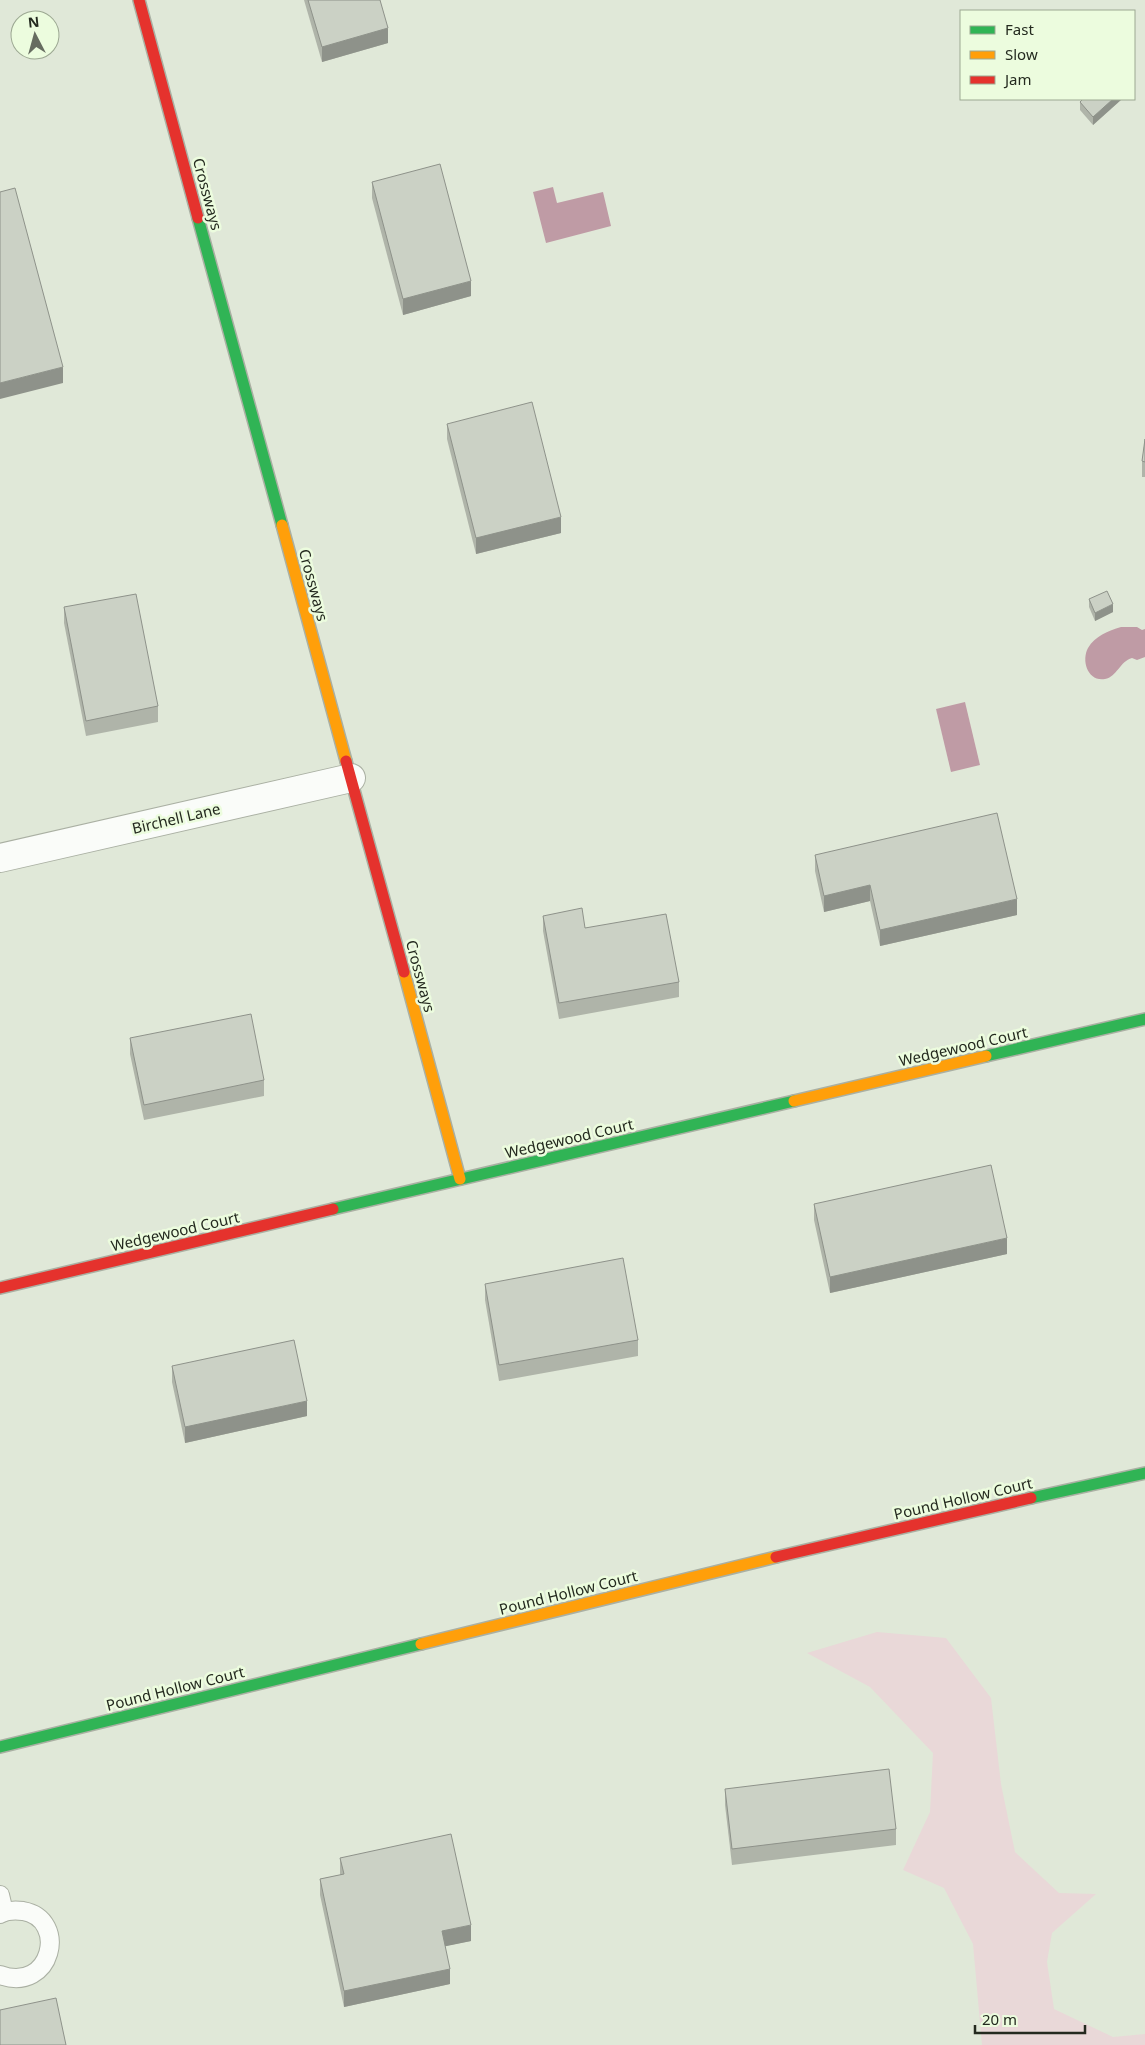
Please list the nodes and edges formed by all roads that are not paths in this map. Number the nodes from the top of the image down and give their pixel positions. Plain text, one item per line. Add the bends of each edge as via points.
1 (139, 0) edge
2 (352, 778) junction
3 (0, 858) edge
4 (1145, 1019) edge
5 (460, 1178) junction
6 (0, 1288) edge
7 (1145, 1473) edge
8 (0, 1747) edge
9 (1, 1907) edge
10 (0, 1975) edge

1 - 2 street, Crossways
2 - 3 street, Birchell Lane
2 - 5 street, Crossways
4 - 5 street, Wedgewood Court
5 - 6 street, Wedgewood Court
7 - 8 street, Pound Hollow Court via 844,1540
9 - 10 lane via 37,1917 49,1936 50,1947 47,1959 32,1975 9,1979

